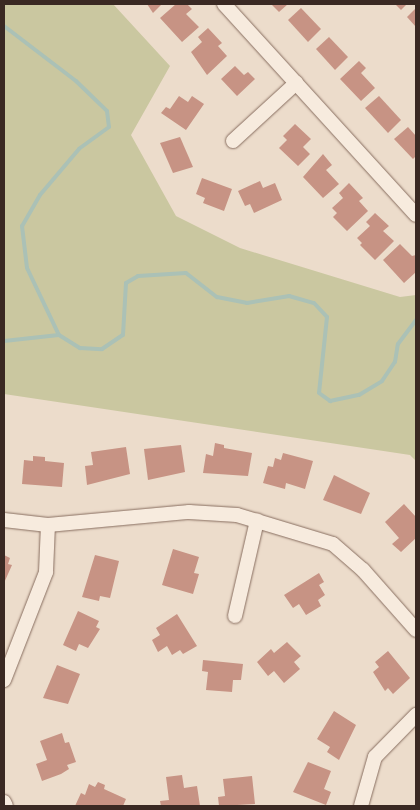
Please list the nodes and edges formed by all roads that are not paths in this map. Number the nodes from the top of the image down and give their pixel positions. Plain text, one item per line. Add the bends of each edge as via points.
1 (224, 4) edge
2 (296, 83) junction
3 (233, 141) dead end
4 (416, 215) edge
5 (4, 520) edge
6 (257, 521) junction
7 (48, 525) junction
8 (235, 616) dead end
9 (416, 630) edge
10 (4, 680) edge
11 (416, 715) edge
12 (4, 802) edge
13 (6, 806) edge
14 (361, 806) edge

1 - 2 street
2 - 3 street
2 - 4 street
5 - 7 street
6 - 7 street via 230,514 189,512
6 - 8 street
6 - 9 street via 334,544 363,570
7 - 10 street via 46,572
11 - 14 street via 388,739 375,757
12 - 13 street

